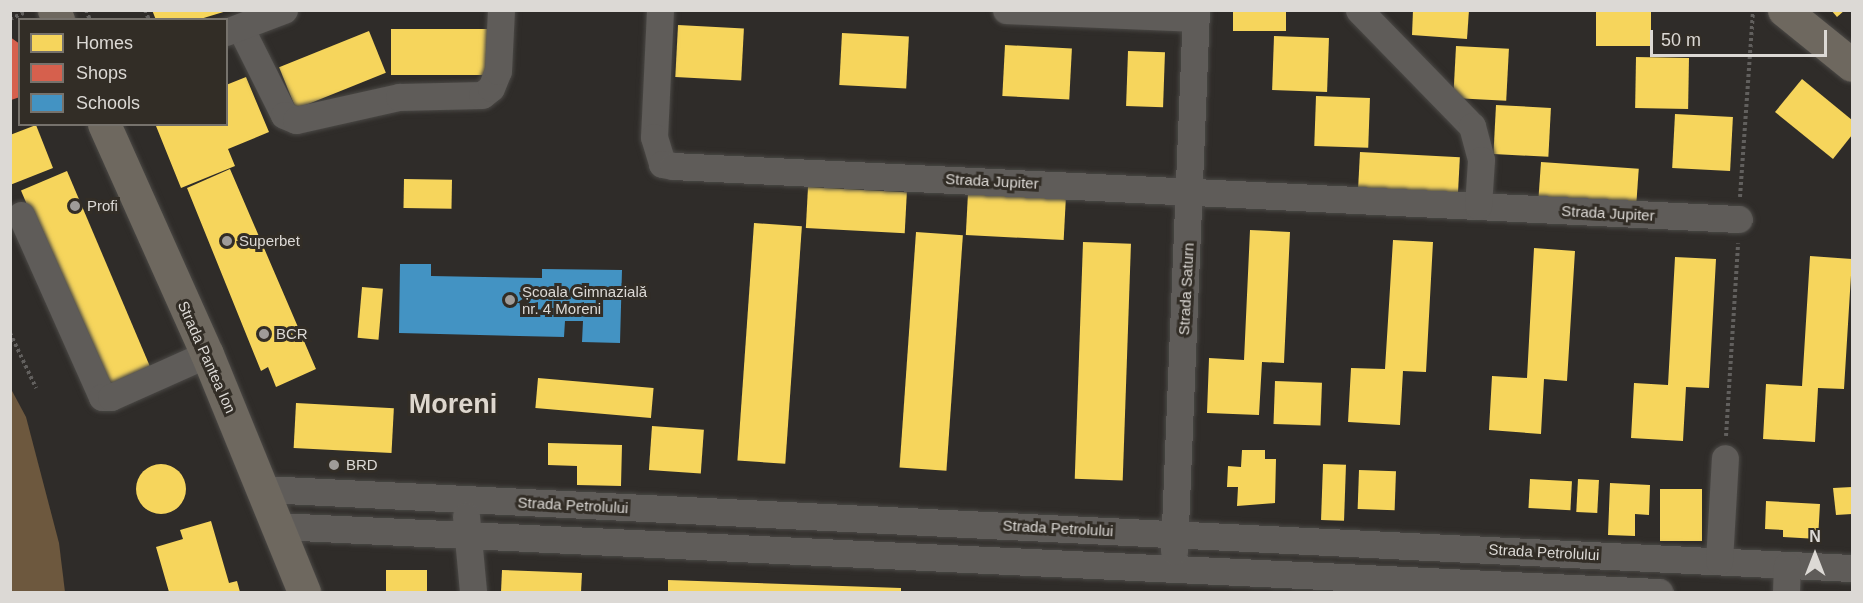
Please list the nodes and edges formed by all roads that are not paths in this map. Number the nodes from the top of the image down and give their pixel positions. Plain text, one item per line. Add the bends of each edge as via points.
1 (284, 10) edge
2 (501, 10) edge
3 (660, 10) edge
4 (1006, 10) edge
5 (1359, 10) edge
6 (1784, 10) edge
7 (1196, 14) edge
8 (233, 30) edge
9 (1852, 65) edge
10 (105, 126) edge
11 (1191, 190) junction
12 (1478, 206) junction
13 (21, 215) dead end
14 (1739, 219) dead end
15 (207, 354) junction
16 (1725, 458) dead end
17 (264, 489) junction
18 (466, 500) junction
19 (837, 518) junction
20 (278, 526) junction
21 (466, 534) junction
22 (1175, 534) junction
23 (836, 550) junction
24 (1719, 561) junction
25 (1787, 564) junction
26 (1173, 567) junction
27 (1852, 568) edge
28 (304, 592) edge
29 (473, 592) edge
30 (1659, 592) edge
31 (1786, 592) edge

1 - 8 street
2 - 8 street via 498,72 491,88 482,95 399,97 296,120 284,115
3 - 11 street, Strada Jupiter via 654,137 662,164
4 - 7 street
5 - 12 street via 1472,126 1481,160
6 - 9 main road
7 - 11 street, Strada Saturn
10 - 15 main road, Strada Pantea Ion
11 - 12 street, Strada Jupiter
11 - 22 street, Strada Saturn
12 - 14 street, Strada Jupiter
13 - 15 street via 102,398
15 - 17 main road, Strada Pantea Ion
16 - 24 street
17 - 18 street, Strada Petrolului
17 - 20 main road, Strada Pantea Ion
18 - 19 street, Strada Petrolului
18 - 21 street
19 - 22 street, Strada Petrolului
19 - 23 street
20 - 21 street
20 - 28 main road, Strada Pantea Ion
21 - 23 street
21 - 29 street
22 - 24 street, Strada Petrolului
22 - 26 street, Strada Saturn
23 - 26 street
24 - 25 street, Strada Petrolului
25 - 27 street, Strada Petrolului
25 - 31 street
26 - 30 street

